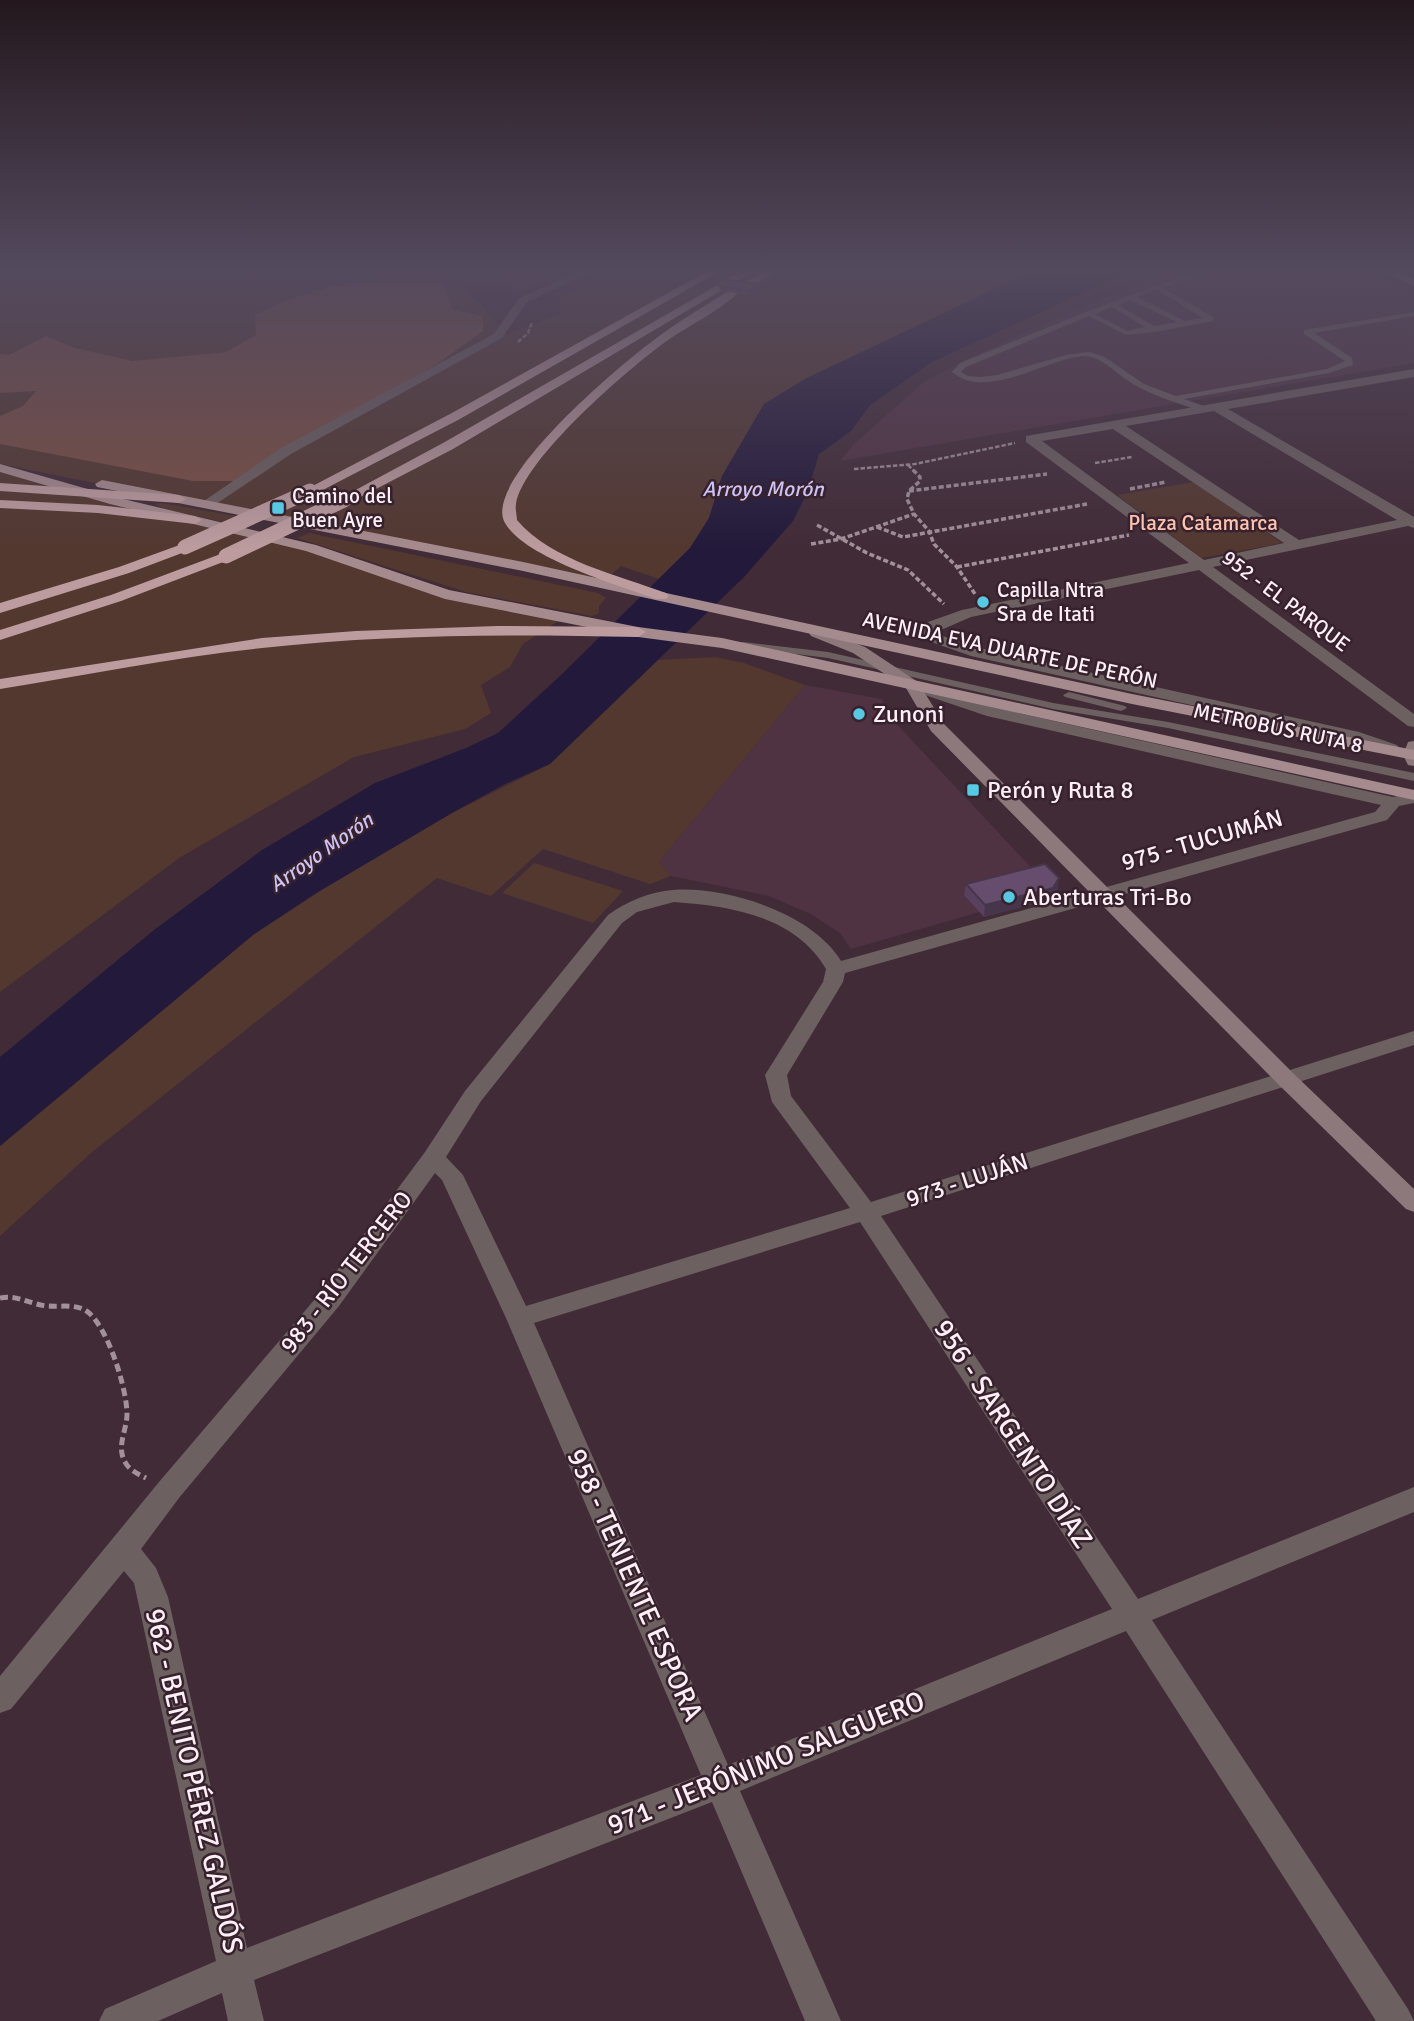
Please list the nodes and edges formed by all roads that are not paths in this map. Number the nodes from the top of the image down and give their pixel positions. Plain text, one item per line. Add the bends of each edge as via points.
1 (451, 361) edge
2 (553, 361) edge
3 (594, 361) edge
4 (634, 361) edge
5 (972, 361) edge
6 (1052, 361) edge
7 (1106, 361) edge
8 (1349, 361) edge
9 (1414, 373) edge
10 (1392, 377) junction
11 (1414, 389) edge
12 (1178, 398) junction
13 (1210, 408) junction
14 (1114, 424) junction
15 (0, 466) edge
16 (0, 487) edge
17 (74, 490) junction
18 (179, 499) junction
19 (208, 503) junction
20 (0, 504) edge
21 (195, 520) junction
22 (1413, 522) edge
23 (1296, 545) junction
24 (1204, 565) junction
25 (606, 581) junction
26 (1, 608) edge
27 (558, 624) junction
28 (638, 632) joint
29 (817, 633) junction
30 (0, 635) edge
31 (722, 643) junction
32 (865, 653) junction
33 (889, 669) junction
34 (939, 677) junction
35 (0, 684) edge
36 (912, 685) junction
37 (1069, 695) junction
38 (1152, 703) junction
39 (1126, 709) junction
40 (1414, 722) edge
41 (1414, 758) edge
42 (1414, 777) edge
43 (1414, 796) edge
44 (1393, 802) junction
45 (1104, 895) junction
46 (836, 970) junction
47 (1414, 1038) edge
48 (1286, 1079) junction
49 (433, 1158) junction
50 (1414, 1203) edge
51 (866, 1212) junction
52 (519, 1318) junction
53 (1414, 1499) edge
54 (124, 1549) junction
55 (1131, 1613) junction
56 (0, 1699) edge
57 (722, 1783) junction
58 (236, 1970) junction
59 (117, 2021) edge
60 (246, 2021) edge
61 (823, 2021) edge
62 (1396, 2021) edge

1 - 19 street via 286,450
2 - 26 highway, bridge via 419,436 186,547
3 - 30 highway, bridge via 448,446 226,556
4 - 25 highway via 536,457 506,508 519,533
5 - 6 lane via 956,372 985,380
7 - 12 lane via 1143,386
8 - 12 lane via 1329,371
9 - 10 street
10 - 11 street
10 - 13 street
12 - 13 lane
13 - 14 street
13 - 22 street
14 - 23 street
14 - 24 street, 952 - EL PARQUE via 1031,439
15 - 17 main road
15 - 18 main road, AVENIDA EVA DUARTE DE PERÓN
16 - 17 highway
17 - 18 highway
17 - 21 main road
18 - 19 main road, AVENIDA EVA DUARTE DE PERÓN
19 - 25 main road, AVENIDA EVA DUARTE DE PERÓN
20 - 21 highway
21 - 27 main road via 311,548 445,594
22 - 23 street
23 - 24 street
24 - 40 street, 952 - EL PARQUE
24 - 41 street, AVENIDA EVA DUARTE DE PERÓN via 967,613 933,625 923,634 971,651 1353,736
25 - 29 main road, AVENIDA EVA DUARTE DE PERÓN
27 - 28 highway
27 - 35 highway via 261,643
28 - 31 main road
29 - 32 main road
29 - 38 main road, AVENIDA EVA DUARTE DE PERÓN
31 - 33 lane, METROBÚS RUTA 8 via 811,651
31 - 36 main road
32 - 33 main road
32 - 34 lane, METROBÚS RUTA 8
33 - 34 lane, METROBÚS RUTA 8
33 - 36 main road
34 - 36 main road
34 - 37 main road via 981,676
34 - 39 lane, METROBÚS RUTA 8
34 - 42 lane, METROBÚS RUTA 8 via 1053,706 1168,725
36 - 43 main road
36 - 44 street via 987,711
36 - 45 main road via 937,727
37 - 38 main road
37 - 39 lane, METROBÚS RUTA 8
38 - 41 main road, AVENIDA EVA DUARTE DE PERÓN
39 - 41 lane, METROBÚS RUTA 8
43 - 44 street, 975 - TUCUMÁN
44 - 45 street, 975 - TUCUMÁN via 1381,816
45 - 46 street, 975 - TUCUMÁN
45 - 48 main road
46 - 49 street, 983 - RÍO TERCERO via 811,937 763,911 714,899 674,896 630,908 615,919 474,1096
46 - 51 street, 956 - SARGENTO DÍAZ via 776,1075 776,1085 780,1097
47 - 48 street, 973 - LUJÁN
48 - 50 main road
48 - 51 street, 973 - LUJÁN
49 - 52 street, 958 - TENIENTE ESPORA via 452,1175
49 - 54 street, 983 - RÍO TERCERO via 330,1299
51 - 52 street, 973 - LUJÁN
51 - 55 street, 956 - SARGENTO DÍAZ
52 - 57 street, 958 - TENIENTE ESPORA
53 - 55 street, 971 - JERÓNIMO SALGUERO
54 - 56 street, 983 - RÍO TERCERO
54 - 58 street, 962 - BENITO PÉREZ GALDÓS via 146,1577 153,1597
55 - 57 street, 971 - JERÓNIMO SALGUERO
55 - 62 street, 956 - SARGENTO DÍAZ
57 - 58 street, 971 - JERÓNIMO SALGUERO
57 - 61 street, 958 - TENIENTE ESPORA
58 - 59 street, 971 - JERÓNIMO SALGUERO
58 - 60 street, 962 - BENITO PÉREZ GALDÓS

